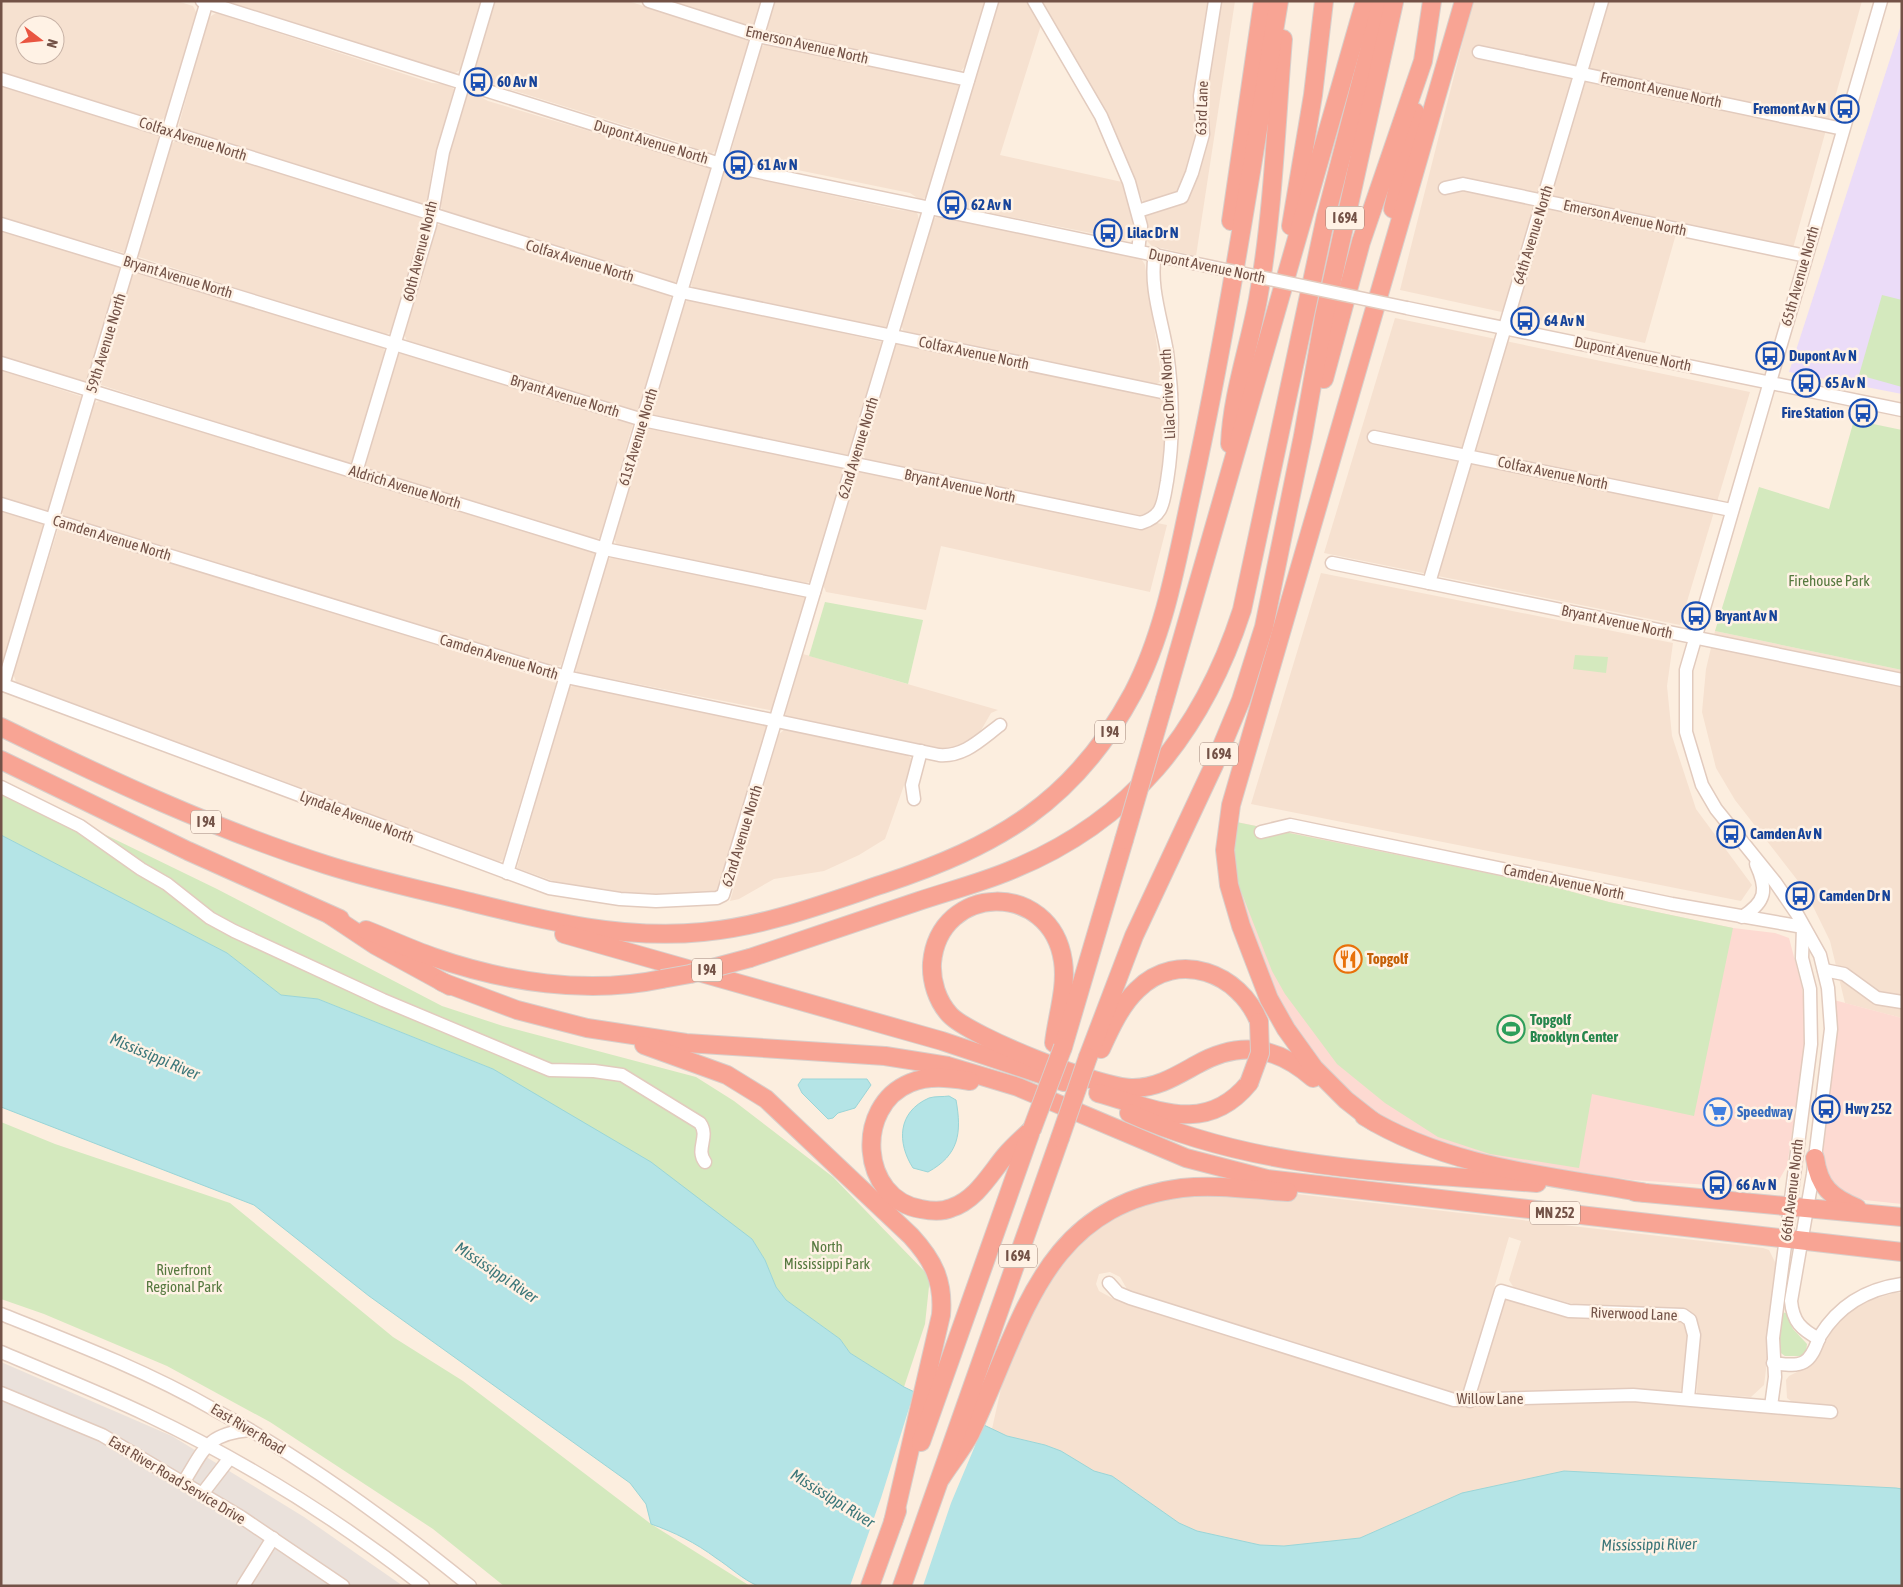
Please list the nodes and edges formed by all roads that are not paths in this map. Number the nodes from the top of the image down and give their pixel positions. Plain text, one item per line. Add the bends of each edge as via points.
1 (488, 1) edge
2 (649, 1) edge
3 (768, 1) edge
4 (992, 1) edge
5 (1034, 1) edge
6 (1215, 1) edge
7 (1264, 1) edge
8 (1279, 1) edge
9 (1286, 1) edge
10 (1324, 1) edge
11 (1364, 1) edge
12 (1382, 1) edge
13 (1394, 1) edge
14 (1432, 1) edge
15 (1464, 1) edge
16 (1602, 1) edge
17 (205, 2) edge
18 (1878, 2) edge
19 (1430, 22) junction
20 (758, 36) junction
21 (1479, 52) dead end
22 (1581, 73) junction
23 (1, 79) edge
24 (968, 80) junction
25 (463, 83) junction
26 (1844, 129) junction
27 (168, 131) junction
28 (720, 164) junction
29 (1445, 188) dead end
30 (1543, 201) junction
31 (930, 208) junction
32 (1138, 211) junction
33 (432, 214) junction
34 (1, 224) edge
35 (1138, 251) junction
36 (1155, 254) junction
37 (1806, 256) junction
38 (130, 262) junction
39 (681, 292) junction
40 (1505, 327) junction
41 (892, 336) junction
42 (395, 343) junction
43 (1262, 360) junction
44 (1, 363) edge
45 (1768, 383) junction
46 (92, 391) junction
47 (1171, 394) junction
48 (1212, 398) junction
49 (1902, 410) edge
50 (643, 420) junction
51 (1303, 436) junction
52 (1374, 437) dead end
53 (1335, 445) junction
54 (1467, 455) junction
55 (853, 464) junction
56 (356, 472) junction
57 (1229, 472) junction
58 (1, 504) edge
59 (1731, 510) junction
60 (54, 520) junction
61 (1141, 523) joint
62 (605, 548) junction
63 (1332, 563) dead end
64 (1429, 583) junction
65 (814, 592) junction
66 (1694, 638) junction
67 (566, 677) junction
68 (1902, 680) edge
69 (2, 684) edge
70 (777, 720) junction
71 (1000, 725) dead end
72 (1, 727) edge
73 (921, 751) junction
74 (1, 760) edge
75 (1, 787) edge
76 (914, 799) dead end
77 (1261, 832) dead end
78 (1752, 855) junction
79 (508, 873) junction
80 (420, 890) junction
81 (724, 895) joint
82 (330, 915) junction
83 (1742, 917) junction
84 (1803, 927) junction
85 (1824, 970) junction
86 (442, 982) junction
87 (1902, 1002) edge
88 (1058, 1045) junction
89 (1091, 1059) junction
90 (1097, 1092) junction
91 (1101, 1122) junction
92 (1374, 1122) junction
93 (1032, 1129) junction
94 (1815, 1158) junction
95 (705, 1162) dead end
96 (1646, 1193) junction
97 (1472, 1204) junction
98 (1799, 1207) junction
99 (1871, 1214) junction
100 (1902, 1217) edge
101 (1793, 1240) junction
102 (1902, 1252) edge
103 (1109, 1283) dead end
104 (1902, 1284) edge
105 (1, 1314) edge
106 (1819, 1339) junction
107 (1, 1352) edge
108 (1773, 1364) junction
109 (984, 1377) junction
110 (1, 1393) edge
111 (1688, 1398) junction
112 (1470, 1401) junction
113 (1771, 1406) junction
114 (1831, 1412) dead end
115 (248, 1430) junction
116 (207, 1445) junction
117 (229, 1459) junction
118 (183, 1483) junction
119 (202, 1494) junction
120 (893, 1522) junction
121 (274, 1538) junction
122 (243, 1586) edge
123 (343, 1586) edge
124 (423, 1586) edge
125 (470, 1586) edge
126 (870, 1586) edge
127 (902, 1586) edge

1 - 25 street, 60th Avenue North
2 - 20 street, Emerson Avenue North
3 - 20 street, 61st Avenue North
4 - 24 street, 62nd Avenue North
5 - 32 street via 1101,116
6 - 32 street, 63rd Lane via 1200,96 1203,134 1188,185 1182,197
7 - 48 highway via 1208,373
8 - 48 highway, I 94
9 - 57 highway via 1262,266 1252,330 1231,417
10 - 43 highway via 1300,180
11 - 43 highway, I 694
12 - 82 highway, I 94, bridge via 1320,241 1242,610 1222,666 1189,727 1152,774 1126,799 1099,821 1050,852 1008,872 750,958 703,971 635,983 546,983 498,975 433,957
13 - 51 highway, I 694 via 1324,317
14 - 19 highway
15 - 53 highway
16 - 22 street, 64th Avenue North
17 - 25 street, Dupont Avenue North
17 - 27 street, 59th Avenue North
18 - 26 street, 65th Avenue North
19 - 51 highway via 1419,74 1361,242 1322,388
19 - 53 highway via 1426,59 1408,144
20 - 24 street, Emerson Avenue North
20 - 28 street, 61st Avenue North
21 - 22 street, Fremont Avenue North
22 - 26 street, Fremont Avenue North
22 - 30 street, 64th Avenue North
23 - 27 street, Colfax Avenue North
24 - 31 street, 62nd Avenue North
25 - 28 street, Dupont Avenue North
25 - 33 street, 60th Avenue North via 437,175
26 - 37 street, 65th Avenue North
27 - 33 street, Colfax Avenue North
27 - 38 street, 59th Avenue North
28 - 31 street, Dupont Avenue North
28 - 39 street, 61st Avenue North
29 - 30 street, Emerson Avenue North via 1463,184
30 - 37 street, Emerson Avenue North
30 - 40 street, 64th Avenue North
31 - 35 street, Dupont Avenue North
31 - 41 street, 62nd Avenue North
32 - 35 street via 1141,226
33 - 39 street, Colfax Avenue North
33 - 42 street, 60th Avenue North
34 - 38 street, Bryant Avenue North
35 - 36 street, Dupont Avenue North
36 - 40 street, Dupont Avenue North, bridge
36 - 47 street, Lilac Drive North via 1152,276
37 - 45 street, 65th Avenue North
38 - 42 street, Bryant Avenue North
38 - 46 street, 59th Avenue North
39 - 41 street, Colfax Avenue North
39 - 50 street, 61st Avenue North
40 - 45 street, Dupont Avenue North
40 - 54 street, 64th Avenue North
41 - 47 street, Colfax Avenue North
41 - 55 street, 62nd Avenue North
42 - 50 street, Bryant Avenue North
42 - 56 street, 60th Avenue North
43 - 57 highway, I 694
44 - 46 street, Aldrich Avenue North
45 - 49 street, Dupont Avenue North
45 - 59 street, 65th Avenue North
46 - 56 street, Aldrich Avenue North
46 - 60 street, 59th Avenue North
47 - 61 street, Lilac Drive North via 1171,458 1164,498 1156,517
48 - 80 highway, I 94 via 1164,608 1140,679 1116,722 1080,771 1057,793 1004,833 940,864 797,914 700,932 642,934 584,928
50 - 55 street, Bryant Avenue North
50 - 62 street, 61st Avenue North
51 - 89 highway, I 694 via 1264,627 1240,700 1214,765 1134,936
52 - 54 street, Colfax Avenue North
53 - 92 highway via 1231,805 1225,856 1236,912 1280,1019 1321,1077
54 - 59 street, Colfax Avenue North
54 - 64 street, 64th Avenue North
55 - 61 street, Bryant Avenue North
55 - 65 street, 62nd Avenue North
56 - 62 street, Aldrich Avenue North
57 - 88 highway, I 694, bridge via 1124,840
58 - 60 street, Camden Avenue North
59 - 66 street, 65th Avenue North
60 - 67 street, Camden Avenue North
60 - 69 street, 59th Avenue North
62 - 65 street, Aldrich Avenue North
62 - 67 street, 61st Avenue North
63 - 64 street, Bryant Avenue North
64 - 66 street, Bryant Avenue North
65 - 70 street, 62nd Avenue North
66 - 68 street, Bryant Avenue North
66 - 78 street, 66th Avenue North via 1686,670 1685,704 1686,732 1693,759 1702,785 1716,809
67 - 70 street, Camden Avenue North
67 - 79 street, 61st Avenue North
69 - 79 street, Lyndale Avenue North
70 - 73 street, Camden Avenue North
70 - 81 street, 62nd Avenue North
71 - 73 street, Camden Avenue North via 969,749 955,754
72 - 80 highway, I 94 via 131,790 230,831 333,868
73 - 76 street via 912,785
74 - 82 highway, I 94 via 188,851
75 - 95 street via 80,826 167,884 210,918 234,931 383,1000 550,1070 622,1075 700,1123 704,1132 700,1151
77 - 83 street, Camden Avenue North via 1290,825
78 - 83 street via 1764,888 1757,908
78 - 84 street, 66th Avenue North via 1787,898
79 - 81 street, Lyndale Avenue North via 549,888 620,899 656,901
80 - 90 highway via 611,948 942,1041
82 - 86 highway via 375,945
83 - 84 street, Camden Avenue North
84 - 85 street, 66th Avenue North via 1820,955
84 - 98 street, 66th Avenue North via 1802,958 1810,989 1811,1044
85 - 87 street via 1844,974 1878,998
85 - 94 street, 66th Avenue North via 1831,1029
86 - 91 highway via 517,1010 587,1028 686,1043 885,1056 948,1066 1011,1085
86 - 120 highway via 472,998 527,1017 651,1047 727,1075 766,1099 904,1229 931,1261 942,1298 938,1327
88 - 92 highway via 1064,976 1062,954 1050,927 1033,911 1007,902 984,903 964,910 940,935 932,970 936,993 945,1009 971,1030 1097,1082 1122,1088 1155,1085 1225,1052 1244,1048 1260,1050 1295,1063 1345,1104
88 - 93 highway, I 694, bridge via 1054,1073
89 - 90 highway, bridge via 1136,990 1173,971 1198,970 1224,978 1244,995 1259,1022 1260,1053 1249,1082 1227,1103 1208,1112 1194,1115 1158,1112
89 - 109 highway, I 694, bridge via 1060,1138
90 - 96 highway via 1122,1110 1185,1135 1273,1158 1377,1171
91 - 93 highway via 986,1084 948,1078 924,1079 898,1090 880,1111 872,1136 872,1161 882,1184 901,1203 930,1210 951,1208 980,1187
91 - 97 highway via 1180,1156 1241,1174
92 - 96 highway via 1421,1145 1455,1156
93 - 120 highway, I 694
94 - 98 street, 66th Avenue North
94 - 99 highway via 1817,1174 1828,1192 1841,1202
96 - 98 highway
97 - 101 highway, MN 252
97 - 109 highway via 1216,1187 1183,1188 1144,1197 1095,1221 1060,1252 1030,1296
98 - 99 highway
98 - 101 street, 66th Avenue North
99 - 100 highway
101 - 102 highway, MN 252
101 - 106 street, 66th Avenue North via 1792,1315 1797,1324
101 - 108 street, 66th Avenue North via 1773,1338
103 - 112 street, Willow Lane via 1130,1298 1454,1400
104 - 106 street via 1877,1289 1855,1299 1834,1318
105 - 115 street, East River Road via 157,1380
106 - 108 street via 1803,1362
107 - 116 street via 147,1415
108 - 113 street, 66th Avenue North via 1775,1377
109 - 127 highway, I 694 via 941,1478
110 - 118 street, East River Road Service Drive via 102,1435
111 - 112 street, Willow Lane via 1633,1395
111 - 112 street, Riverwood Lane via 1694,1335 1690,1320 1683,1315 1569,1311 1500,1291
111 - 113 street, Willow Lane
113 - 114 street, Willow Lane
115 - 116 street via 230,1432
115 - 125 street, East River Road via 286,1451 378,1514
116 - 117 street
116 - 118 street
117 - 119 street
117 - 124 street via 317,1510
118 - 119 street, East River Road Service Drive
119 - 121 street, East River Road Service Drive
120 - 126 highway, I 694
121 - 122 street
121 - 123 street, East River Road Service Drive

